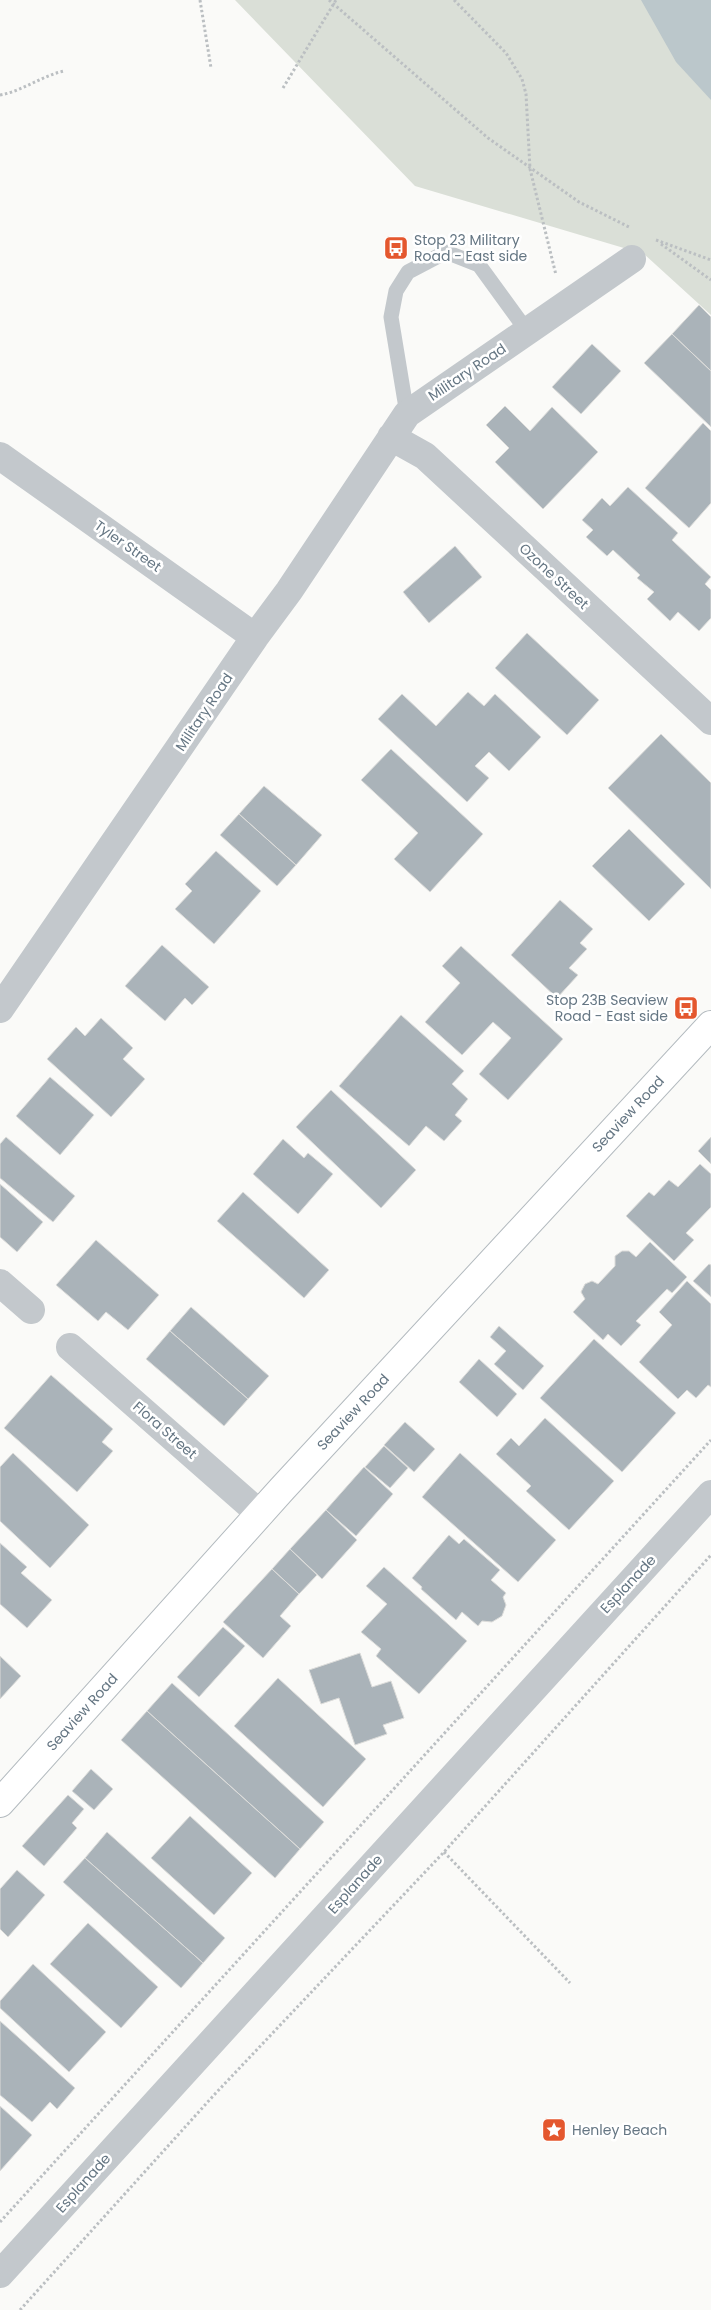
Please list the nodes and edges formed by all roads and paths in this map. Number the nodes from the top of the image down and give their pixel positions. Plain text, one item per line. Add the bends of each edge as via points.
1 (200, 0) edge
2 (329, 0) edge
3 (454, 0) edge
4 (334, 2) edge
5 (211, 68) dead end
6 (64, 71) dead end
7 (283, 88) dead end
8 (0, 95) edge
9 (530, 169) junction
10 (579, 202) dead end
11 (656, 240) dead end
12 (632, 258) dead end
13 (711, 280) edge
14 (563, 306) junction
15 (527, 331) junction
16 (407, 414) junction
17 (392, 437) junction
18 (0, 456) edge
19 (255, 637) junction
20 (711, 721) edge
21 (0, 1009) edge
22 (711, 1025) edge
23 (0, 1283) edge
24 (31, 1310) dead end
25 (70, 1347) dead end
26 (711, 1440) edge
27 (711, 1494) edge
28 (260, 1514) junction
29 (711, 1555) edge
30 (0, 1803) edge
31 (444, 1852) junction
32 (570, 1983) dead end
33 (0, 2222) edge
34 (0, 2274) edge
35 (20, 2310) edge

1 - 5 path
2 - 4 path
3 - 9 path via 506,53 522,79 526,94
4 - 7 path
4 - 9 path via 433,92
6 - 8 path via 10,94
9 - 10 path
9 - 14 path
11 - 13 path
12 - 14 street, Military Road
14 - 15 street, Military Road
15 - 16 street, Military Road
15 - 16 lane via 479,266 446,252 408,272 396,291 391,317
16 - 17 street, Military Road
17 - 19 street, Military Road
17 - 20 street, Ozone Street via 425,456
18 - 19 street, Tyler Street
19 - 21 street, Military Road
22 - 28 main road, Seaview Road
23 - 24 street
25 - 28 street, Flora Street
26 - 33 path
27 - 34 street, Esplanade
28 - 30 main road, Seaview Road
29 - 31 path
31 - 32 path
31 - 35 path via 214,2095

